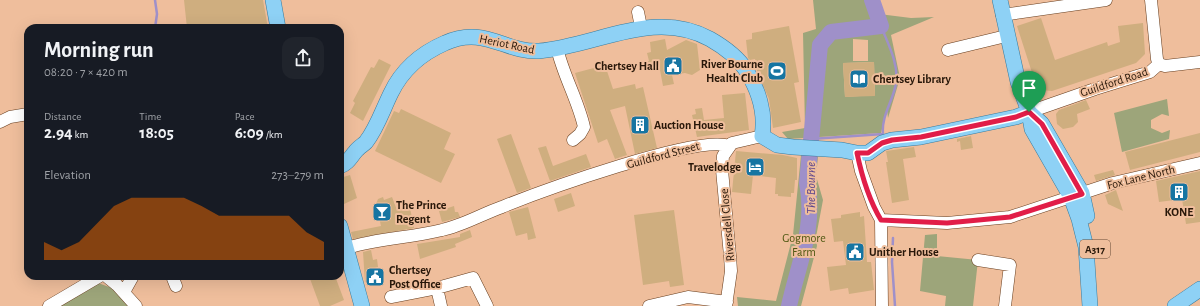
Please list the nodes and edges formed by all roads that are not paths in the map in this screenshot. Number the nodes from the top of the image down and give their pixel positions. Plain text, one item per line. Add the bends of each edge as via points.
1 (273, 0) edge
2 (1000, 0) edge
3 (1106, 0) edge
4 (1151, 0) edge
5 (638, 12) dead end
6 (1002, 15) junction
7 (277, 24) edge
8 (641, 27) junction
9 (1006, 36) junction
10 (557, 48) junction
11 (948, 50) dead end
12 (1200, 62) edge
13 (1159, 64) junction
14 (1029, 112) junction
15 (24, 115) edge
16 (0, 122) edge
17 (762, 136) junction
18 (573, 140) dead end
19 (729, 146) junction
20 (355, 152) junction
21 (857, 153) junction
22 (344, 155) edge
23 (1200, 163) edge
24 (344, 165) edge
25 (1077, 195) junction
26 (881, 220) junction
27 (344, 239) edge
28 (347, 248) junction
29 (978, 260) dead end
30 (99, 280) edge
31 (109, 280) edge
32 (131, 280) edge
33 (437, 288) junction
34 (1200, 289) edge
35 (124, 292) junction
36 (391, 297) dead end
37 (727, 304) edge
38 (49, 306) edge
39 (136, 306) edge
40 (362, 306) edge
41 (441, 306) edge
42 (487, 306) edge
43 (649, 306) edge
44 (882, 306) edge
45 (1005, 306) edge
46 (1090, 306) edge
47 (1098, 306) edge
48 (1175, 306) edge

1 - 7 main road
2 - 6 main road, A317
3 - 6 street
4 - 13 street
5 - 8 street
6 - 9 main road, A317
8 - 10 main road, Heriot Road
8 - 17 main road, Heriot Road via 656,25 683,28 700,34 728,51 740,62 758,93 764,126
9 - 11 street
9 - 14 main road, A317
10 - 18 street via 584,127
10 - 20 main road, Heriot Road via 527,50 468,36 445,43 417,59 403,74 379,120 366,141
12 - 13 street, Guildford Road via 1166,66
13 - 14 street, Guildford Road via 1150,72
14 - 21 main road via 927,136 892,140 882,143 868,153
14 - 25 main road, A317 via 1042,124
15 - 16 street
17 - 19 street, Guildford Street via 738,141
17 - 21 main road via 777,145
19 - 28 street, Guildford Street via 704,144 675,150 527,197 443,230
19 - 37 street, Riversdell Close via 723,156 722,170 730,256
20 - 22 main road, Heriot Road
20 - 24 main road, Heriot Road
21 - 26 street via 861,171
23 - 25 street, Fox Lane North via 1148,174
25 - 26 street, Fox Lane North via 1010,217 947,223
25 - 46 main road, A317 via 1086,247
25 - 47 main road, A317 via 1094,246
26 - 44 street
27 - 28 main road
28 - 40 main road
29 - 45 street via 1010,265
30 - 38 street
31 - 35 street
32 - 35 street
33 - 36 street
33 - 41 street
33 - 42 street via 473,278
34 - 48 main road
35 - 39 street
37 - 43 street via 688,297

